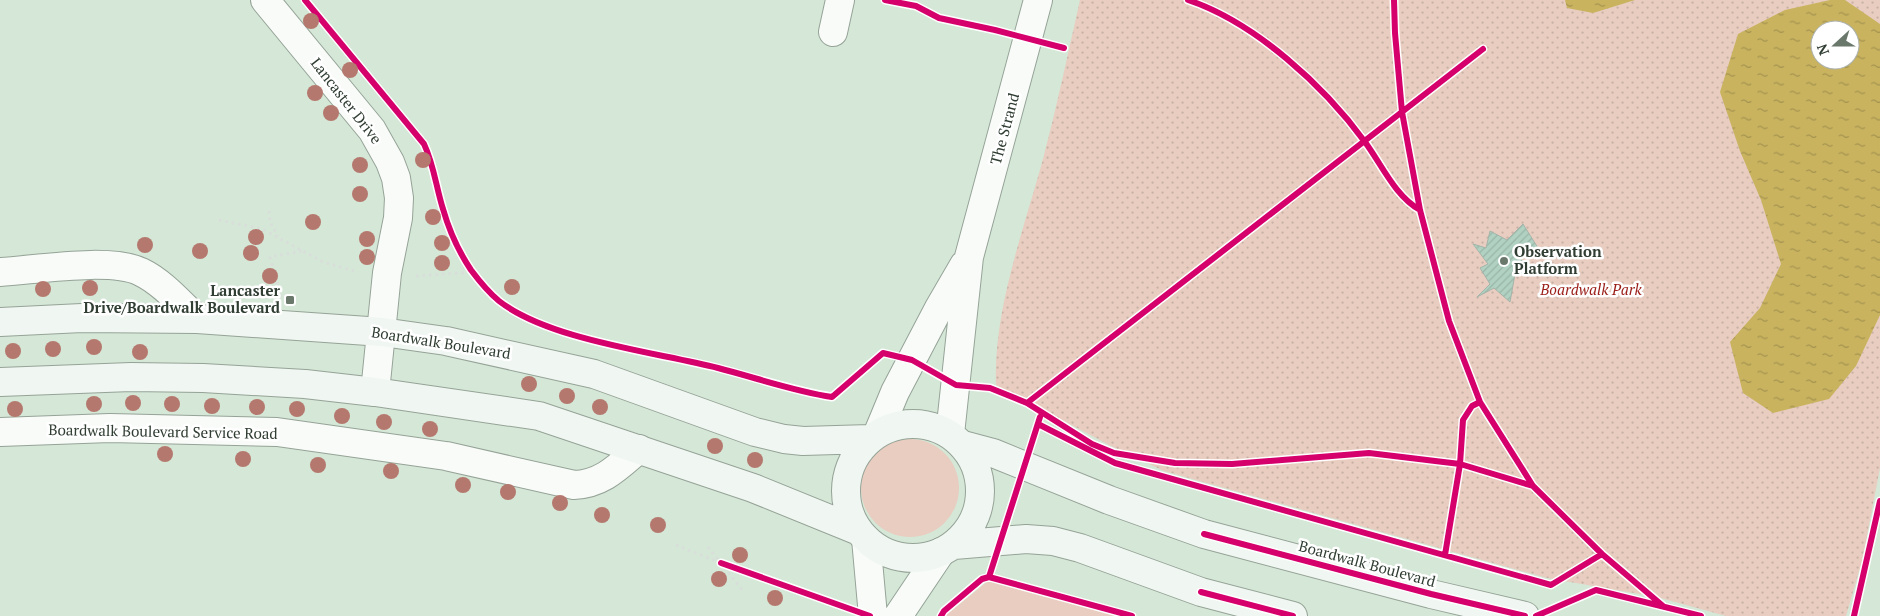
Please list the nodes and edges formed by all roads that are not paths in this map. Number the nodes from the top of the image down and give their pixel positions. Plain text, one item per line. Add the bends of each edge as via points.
1 (265, 0) edge
2 (840, 0) edge
3 (1038, 0) edge
4 (833, 32) dead end
5 (969, 258) junction
6 (0, 272) edge
7 (197, 319) junction
8 (0, 322) edge
9 (382, 332) junction
10 (0, 382) edge
11 (375, 392) junction
12 (0, 432) edge
13 (874, 436) junction
14 (956, 440) junction
15 (638, 449) junction
16 (863, 535) junction
17 (947, 548) junction
18 (873, 616) edge
19 (898, 616) edge
20 (1293, 616) edge
21 (1525, 616) edge

1 - 9 street, Lancaster Drive via 372,130 390,162 399,198
2 - 4 street
3 - 5 street, The Strand
5 - 13 street, The Strand via 939,308
5 - 14 street, The Strand
6 - 7 street via 122,266 140,271 156,281
7 - 8 main road, Boardwalk Boulevard via 82,318
7 - 9 main road, Boardwalk Boulevard
9 - 11 street, Lancaster Drive
9 - 13 main road, Boardwalk Boulevard via 464,345 594,374 755,432 784,439 803,441
10 - 11 main road via 203,378
11 - 15 main road via 538,416
12 - 15 street, Boardwalk Boulevard Service Road via 110,428 277,432 446,456 574,485 604,478
13 - 14 main road via 895,426 914,423 933,426
13 - 16 main road via 856,454 848,473 849,513
14 - 17 main road via 975,464 980,486 978,508 969,528
14 - 21 main road, Boardwalk Boulevard via 1204,534
15 - 16 main road via 753,488
16 - 17 main road via 882,551 901,557 921,558
16 - 18 street
17 - 19 street
17 - 20 main road via 1026,539 1053,541 1201,592

